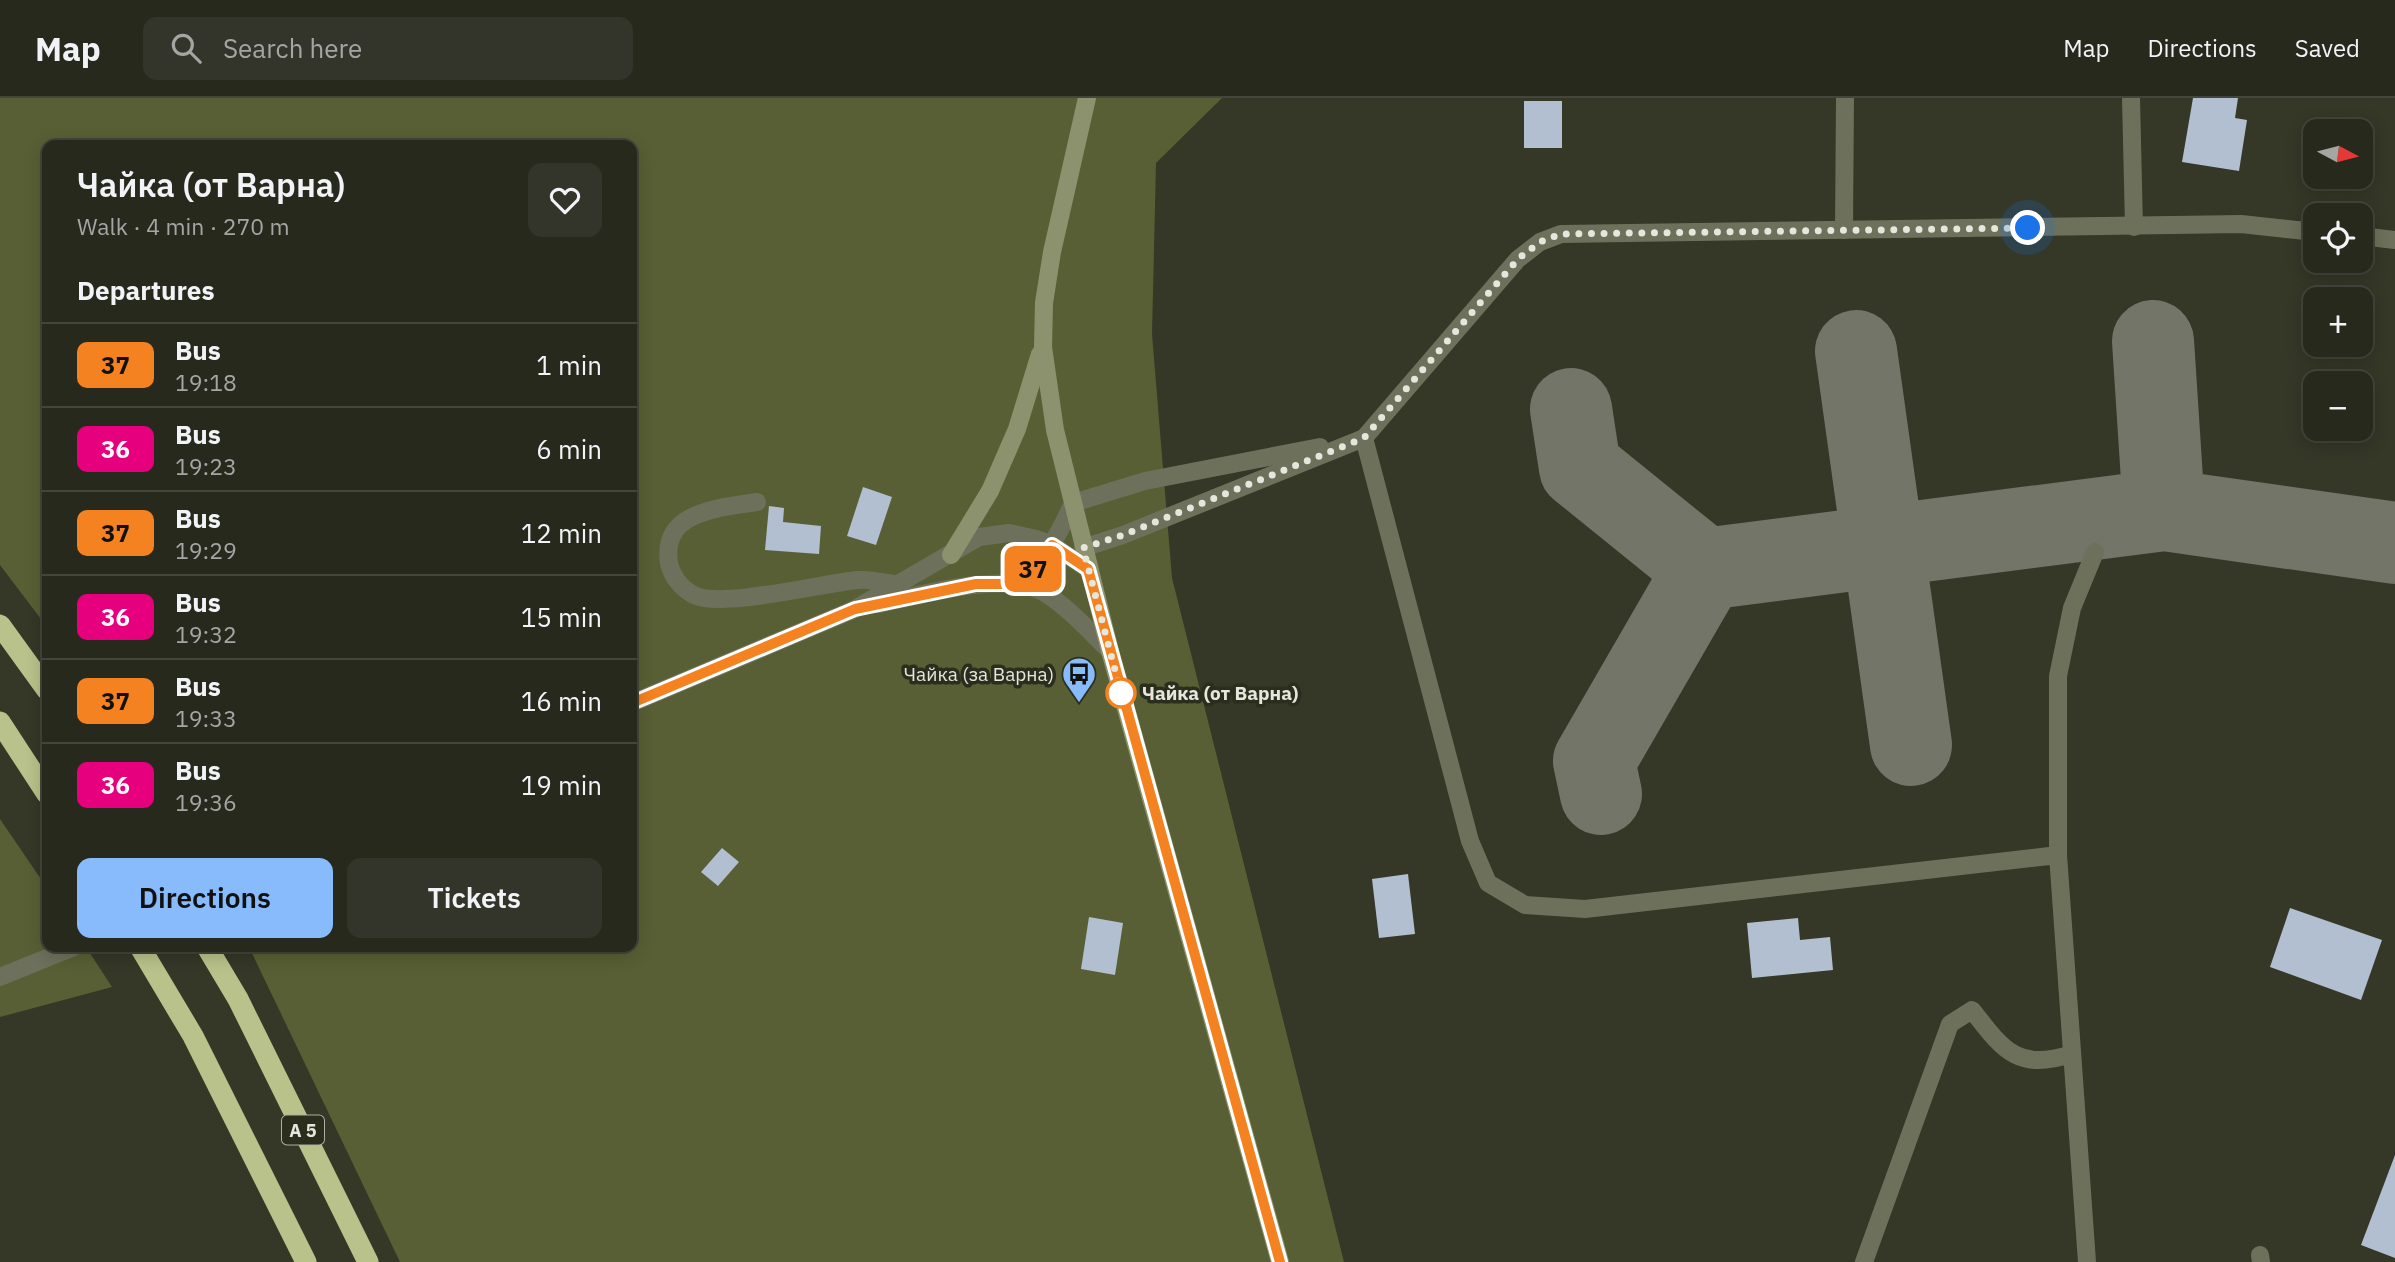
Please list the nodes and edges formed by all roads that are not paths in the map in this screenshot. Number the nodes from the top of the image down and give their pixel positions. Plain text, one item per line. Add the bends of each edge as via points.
1 (1087, 98) edge
2 (1845, 98) edge
3 (2131, 98) edge
4 (2134, 227) junction
5 (1844, 230) junction
6 (2303, 231) edge
7 (2373, 237) edge
8 (2395, 240) edge
9 (1042, 347) junction
10 (1364, 438) junction
11 (757, 502) dead end
12 (1073, 503) junction
13 (1052, 545) junction
14 (1083, 548) junction
15 (2095, 552) dead end
16 (951, 555) junction
17 (1088, 569) junction
18 (1009, 584) junction
19 (900, 585) junction
20 (855, 609) junction
21 (0, 625) edge
22 (1110, 651) junction
23 (42, 683) edge
24 (637, 701) edge
25 (0, 722) edge
26 (42, 786) edge
27 (2058, 855) junction
28 (62, 952) edge
29 (143, 952) edge
30 (211, 952) edge
31 (0, 977) edge
32 (2072, 1054) junction
33 (306, 1262) edge
34 (368, 1262) edge
35 (1280, 1262) edge
36 (1864, 1262) edge
37 (2087, 1262) edge

1 - 9 street via 1052,252
2 - 5 street
3 - 4 street
4 - 5 street
4 - 6 street via 2241,224
5 - 10 street via 1561,234 1540,242 1518,259
7 - 8 street
9 - 12 street
9 - 16 street via 1017,429 990,491
10 - 12 street via 1145,481
10 - 14 street
10 - 27 street via 1470,841 1488,883 1525,905 1585,909
11 - 19 street via 703,511 680,526 672,538 670,565 684,589 710,600 861,580
12 - 13 street
12 - 14 street
13 - 16 street via 1009,533 979,537
13 - 17 street
13 - 18 street via 1036,566
14 - 17 street
15 - 27 street via 2072,608 2057,676
16 - 19 street
17 - 22 street
18 - 20 street via 976,584
18 - 22 street via 1042,592
19 - 20 street
20 - 24 street
21 - 23 highway
22 - 35 street
25 - 26 highway
27 - 32 street
28 - 31 street
29 - 33 highway via 192,1036
30 - 34 highway, A 5
32 - 36 street via 2047,1062 2024,1060 2003,1049 1972,1010 1950,1024
32 - 37 street

